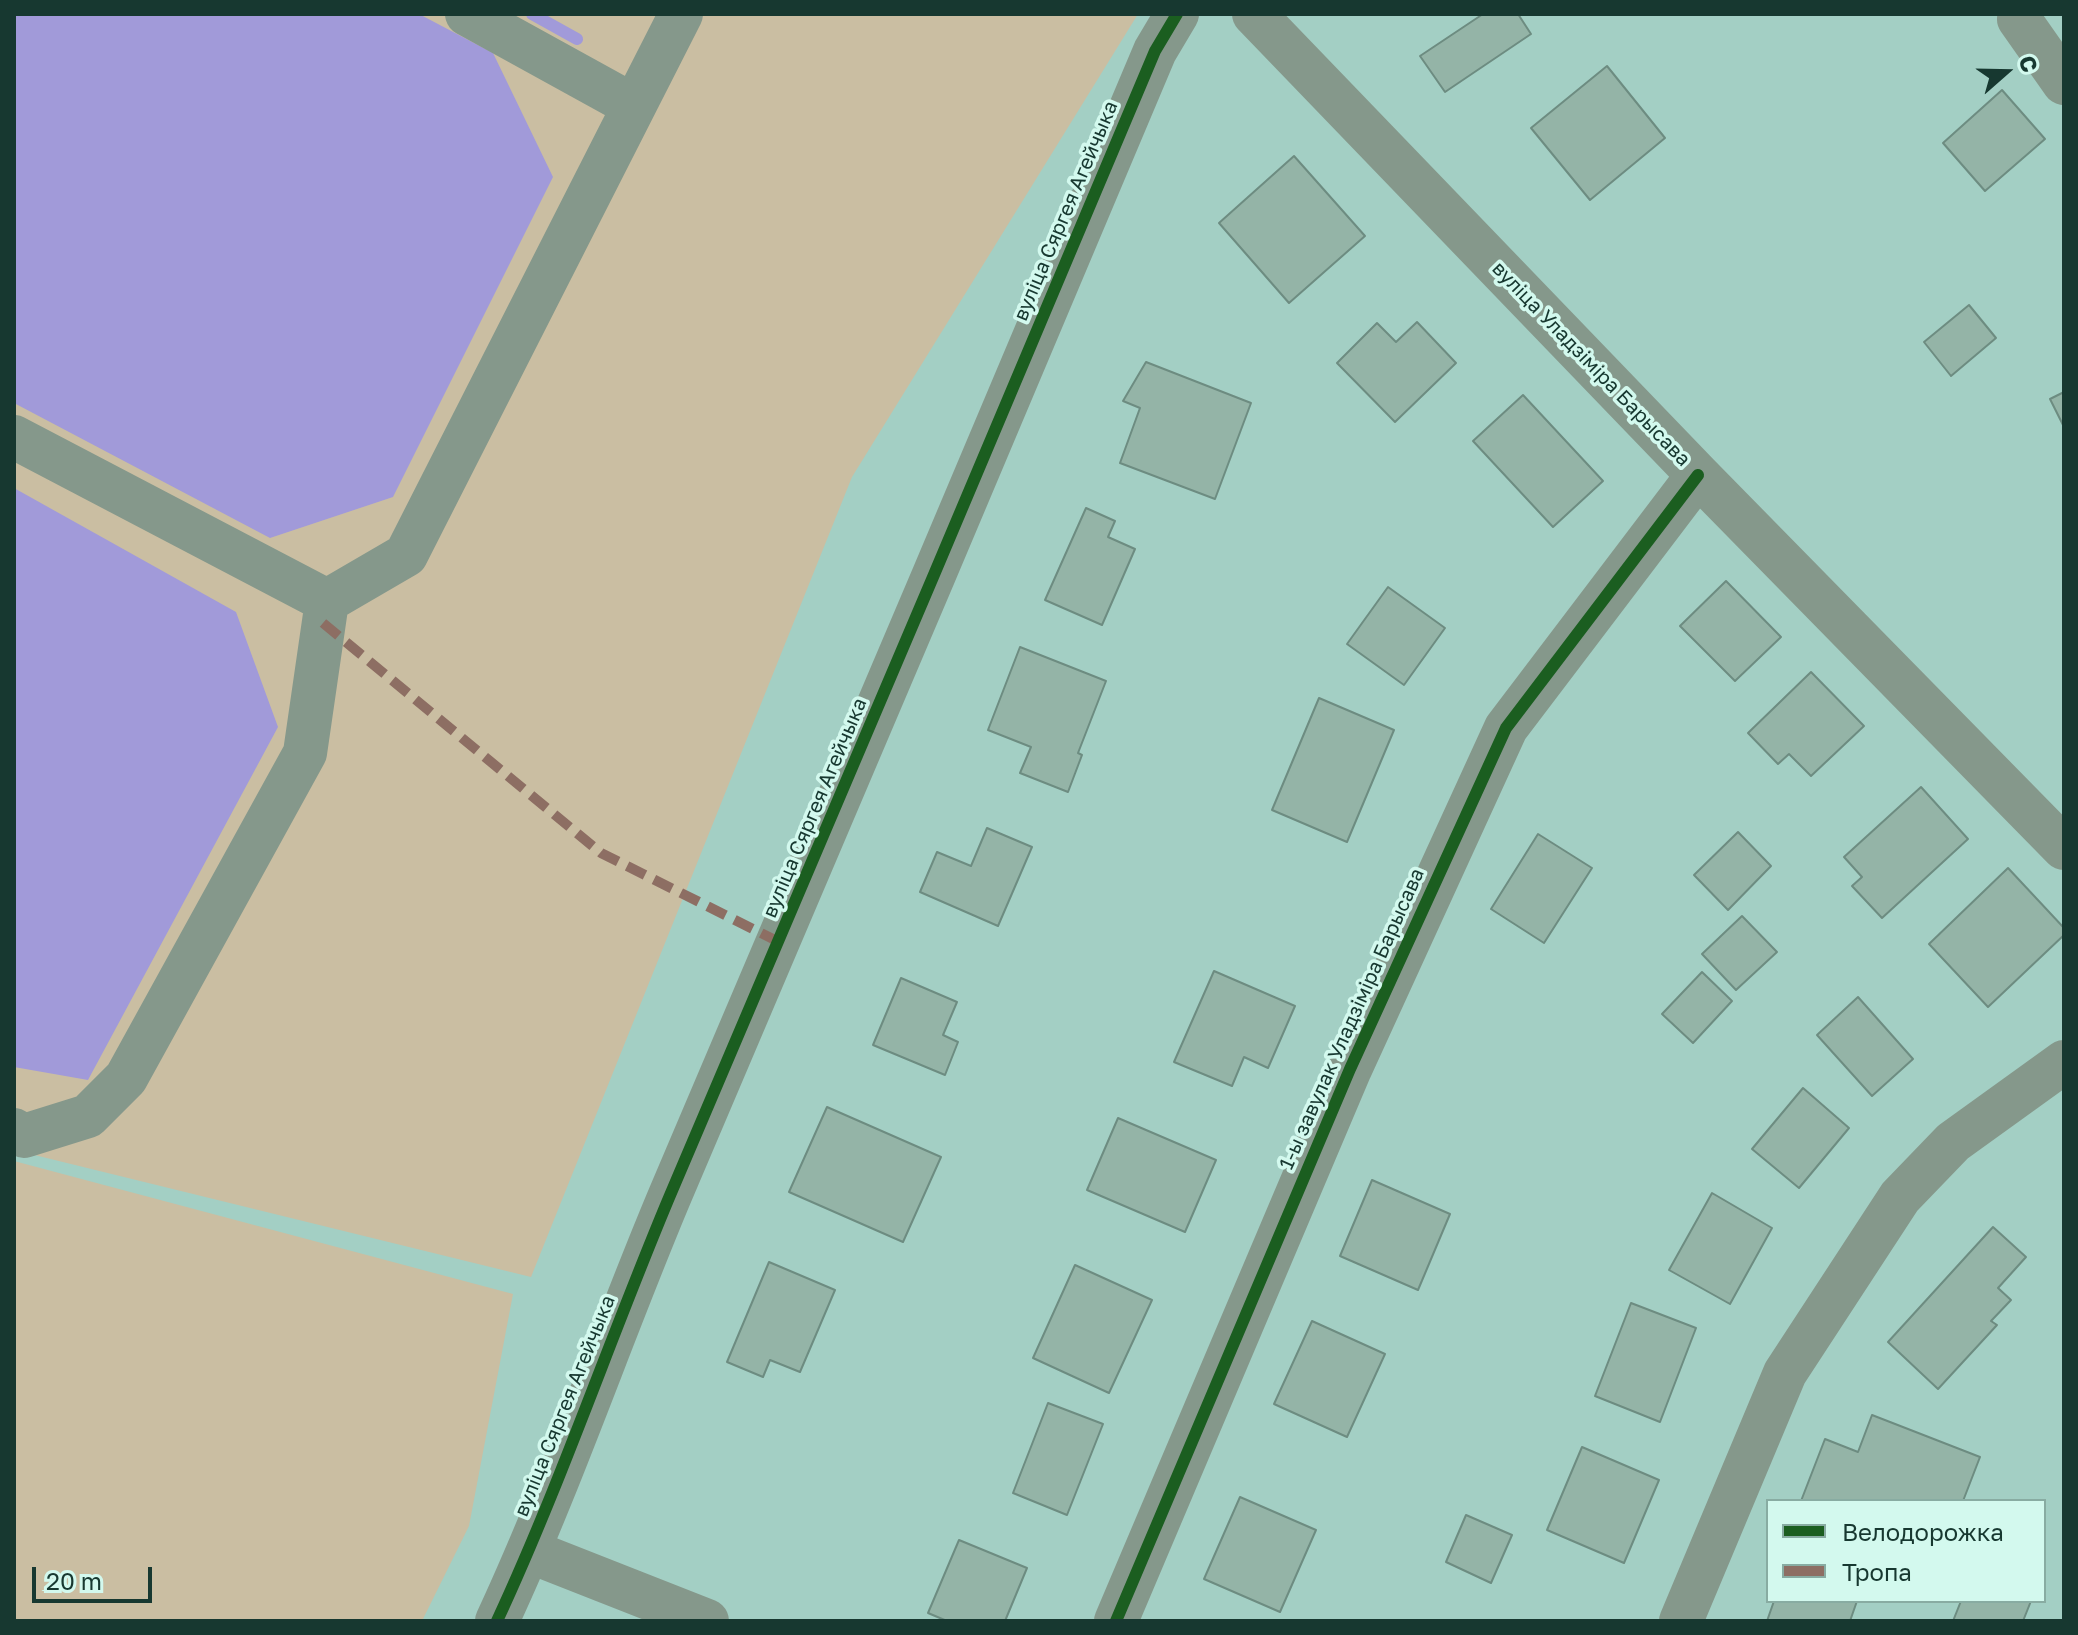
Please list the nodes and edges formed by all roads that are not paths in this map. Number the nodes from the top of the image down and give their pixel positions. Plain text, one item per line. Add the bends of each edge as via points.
1 (467, 14) edge
2 (681, 14) edge
3 (1177, 14) edge
4 (1254, 14) edge
5 (2020, 14) edge
6 (2064, 83) edge
7 (634, 106) junction
8 (14, 437) edge
9 (1698, 475) junction
10 (327, 601) junction
11 (2064, 848) edge
12 (2064, 1062) edge
13 (14, 1130) edge
14 (529, 1551) junction
15 (497, 1621) edge
16 (707, 1621) edge
17 (1116, 1621) edge
18 (1681, 1621) edge

1 - 7 street
2 - 7 street
3 - 14 street, вуліца Сяргея Агейчыка via 1155,51 668,1200
4 - 9 street, вуліца Уладзіміра Барысава
5 - 6 street
7 - 10 street via 406,555
8 - 10 street
9 - 11 street, вуліца Уладзіміра Барысава
9 - 17 street, 1-ы завулак Уладзіміра Барысава via 1506,728 1350,1069
10 - 13 street via 305,753 126,1078 88,1116 24,1136
12 - 18 street via 1953,1142 1900,1197 1785,1373
14 - 15 street, вуліца Сяргея Агейчыка
14 - 16 street

